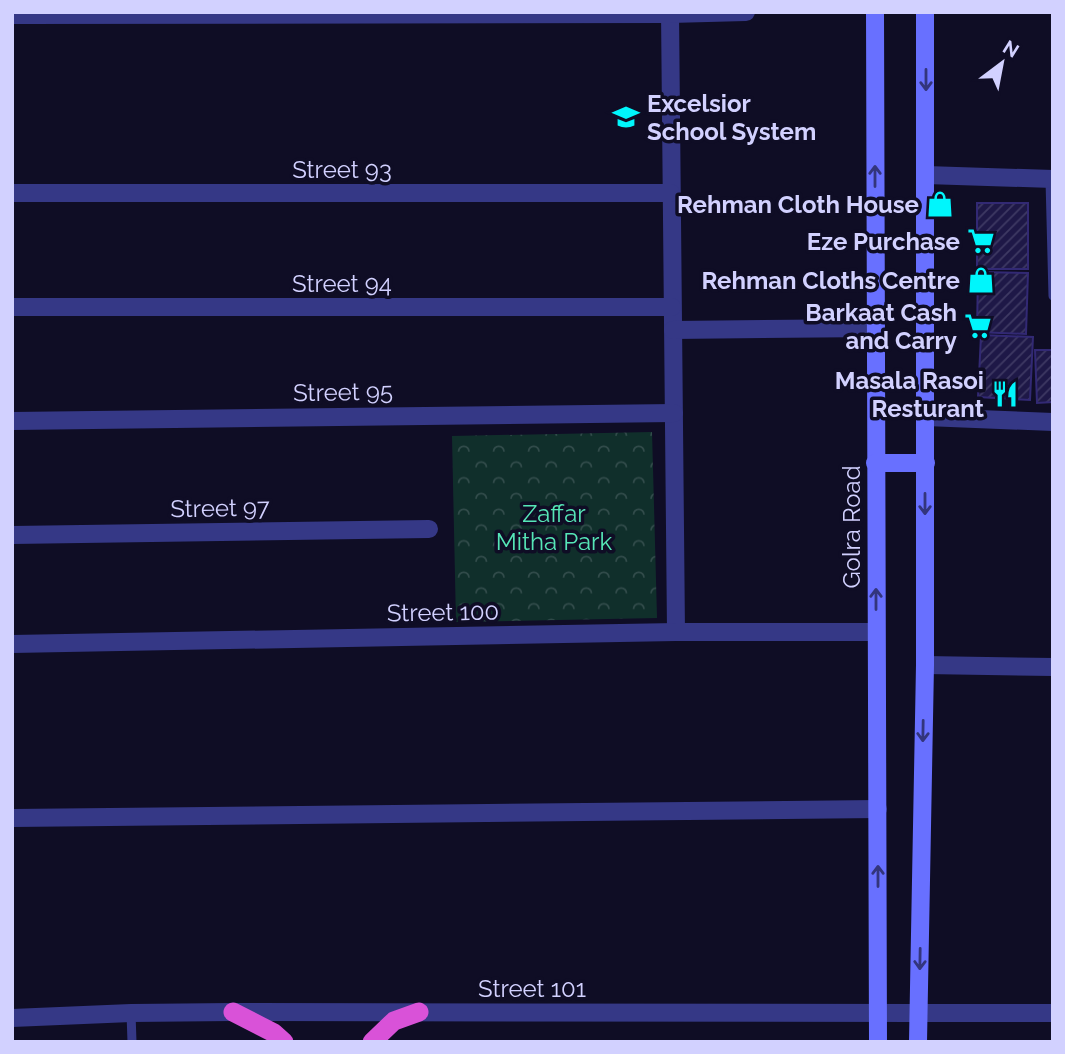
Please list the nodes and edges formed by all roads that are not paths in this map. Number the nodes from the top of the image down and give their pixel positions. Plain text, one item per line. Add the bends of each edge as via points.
1 (746, 12) edge
2 (875, 12) edge
3 (925, 12) edge
4 (670, 13) edge
5 (12, 16) edge
6 (926, 175) junction
7 (1051, 180) edge
8 (12, 193) edge
9 (671, 193) junction
10 (1053, 296) edge
11 (12, 307) edge
12 (673, 307) junction
13 (876, 328) junction
14 (673, 330) junction
15 (674, 413) junction
16 (926, 417) junction
17 (12, 421) edge
18 (1053, 422) edge
19 (875, 463) junction
20 (926, 463) junction
21 (429, 529) dead end
22 (12, 535) edge
23 (676, 632) junction
24 (876, 632) junction
25 (12, 644) edge
26 (925, 665) junction
27 (1053, 667) edge
28 (878, 809) junction
29 (12, 818) edge
30 (233, 1012) junction
31 (419, 1012) junction
32 (131, 1013) junction
33 (878, 1013) junction
34 (919, 1013) junction
35 (1053, 1013) edge
36 (12, 1018) edge
37 (132, 1042) edge
38 (284, 1042) edge
39 (372, 1042) edge
40 (878, 1042) edge
41 (918, 1042) edge

1 - 4 street
13 -> 2 main road, Golra Road
3 -> 6 main road
4 - 5 street
4 - 9 street
6 - 7 street
6 - 16 main road
7 - 10 lane
8 - 9 street, Street 93
9 - 12 street
11 - 12 street, Street 94
12 - 14 street
13 - 14 street
13 - 19 main road, Golra Road
14 - 15 street
15 - 17 street, Street 95
15 - 23 street
16 - 18 street
16 - 20 main road
19 - 20 main road
24 -> 19 main road, Golra Road
20 -> 26 main road
21 - 22 street, Street 97
23 - 24 street, Street 100
23 - 25 street, Street 100
24 - 28 main road, Golra Road
26 - 27 street
26 -> 34 main road
28 - 29 street
33 -> 28 main road, Golra Road
30 - 31 street, Street 101
30 - 32 street, Street 101
30 - 38 highway
31 - 33 street, Street 101
31 - 39 highway via 394,1021
32 - 36 street, Street 101
32 - 37 lane
33 - 34 street, Street 101
33 - 40 main road, Golra Road
34 - 35 street, Street 101
34 - 41 main road

